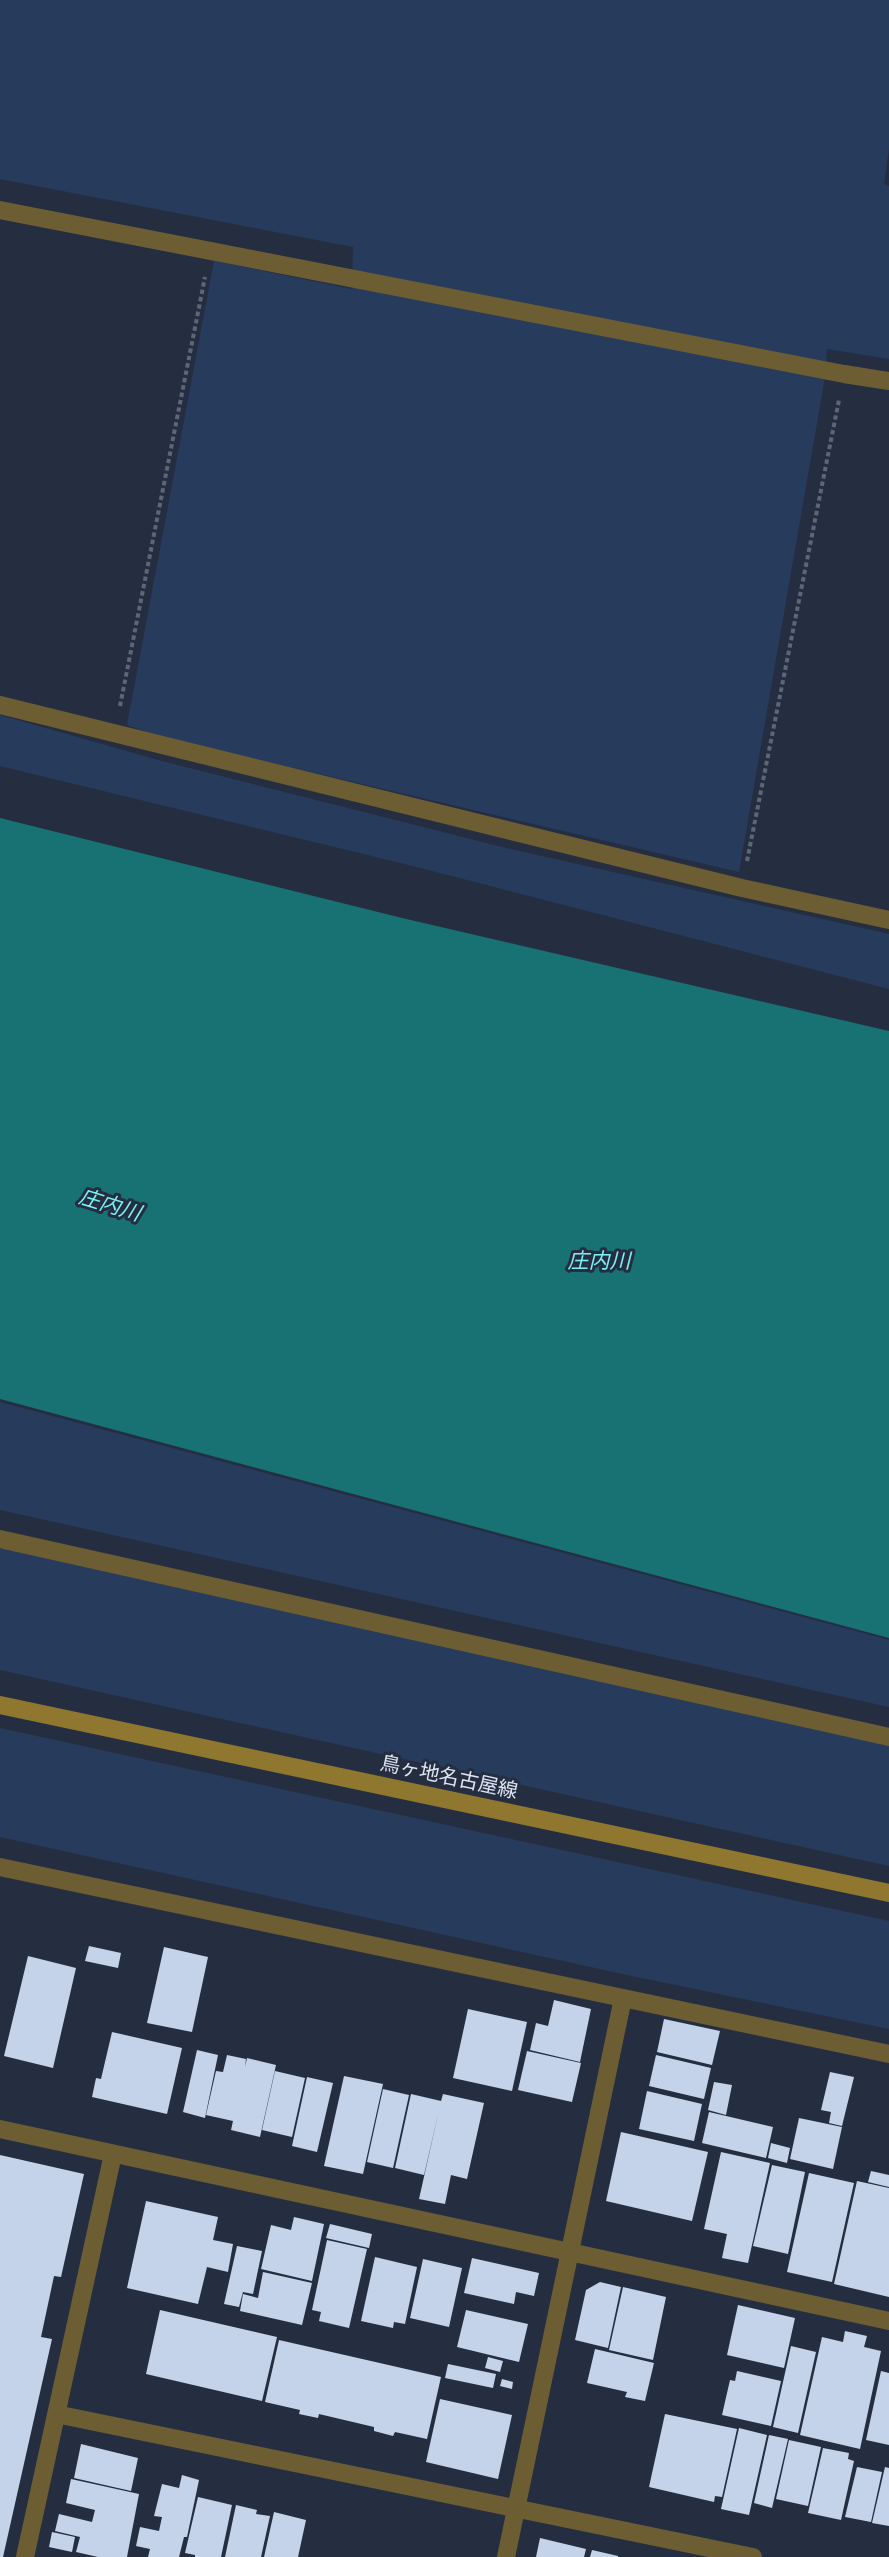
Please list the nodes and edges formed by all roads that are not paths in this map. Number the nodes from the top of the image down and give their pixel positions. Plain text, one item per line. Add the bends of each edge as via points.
1 (0, 210) edge
2 (889, 381) edge
3 (0, 705) edge
4 (889, 920) edge
5 (0, 1539) edge
6 (0, 1705) edge
7 (889, 1737) edge
8 (0, 1867) edge
9 (889, 1893) edge
10 (623, 1998) junction
11 (889, 2054) edge
12 (0, 2129) edge
13 (113, 2154) junction
14 (570, 2254) junction
15 (889, 2321) edge
16 (56, 2414) junction
17 (517, 2507) junction
18 (25, 2557) edge
19 (507, 2557) edge
20 (753, 2557) edge

1 - 2 street
3 - 4 street via 742,888
5 - 7 street
6 - 9 main road, 鳥ヶ地名古屋線
8 - 10 street
10 - 11 street
10 - 14 street
12 - 13 street
13 - 14 street
13 - 16 street
14 - 15 street
14 - 17 street
16 - 17 street
16 - 18 street
17 - 19 street
17 - 20 street

